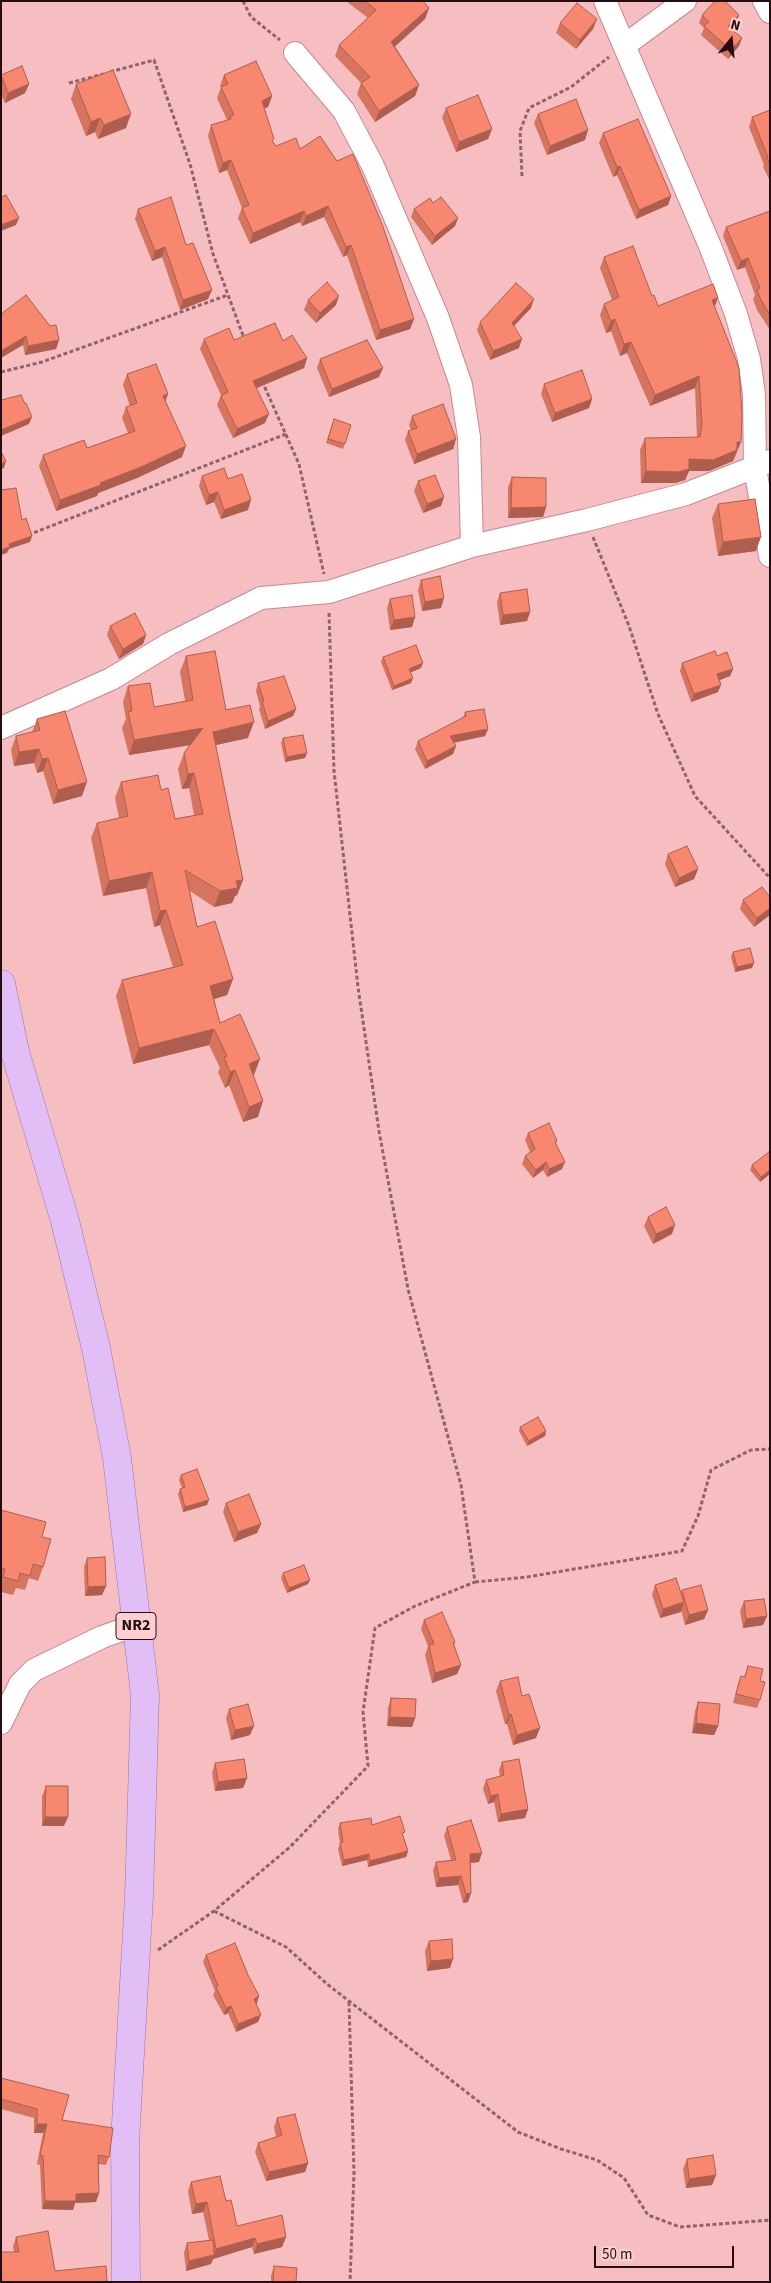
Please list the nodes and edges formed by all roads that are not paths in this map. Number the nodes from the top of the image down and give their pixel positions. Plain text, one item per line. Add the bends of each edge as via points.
1 (605, 1) edge
2 (685, 1) edge
3 (764, 1) edge
4 (770, 12) edge
5 (625, 45) junction
6 (295, 53) road end
7 (762, 464) edge
8 (472, 546) junction
9 (770, 556) edge
10 (1, 728) edge
11 (1, 984) edge
12 (136, 1624) junction
13 (1, 1723) edge
14 (126, 2282) edge

1 - 5 street
2 - 5 street
3 - 4 street
5 - 7 street via 736,314 749,359
6 - 8 street via 344,111 369,158 438,318 461,385 469,437
7 - 8 street via 686,494
7 - 9 street
8 - 10 street via 329,592 261,598 168,644 111,679
11 - 12 highway, NR2 via 15,1052 66,1221 96,1348 117,1458
12 - 13 street via 34,1670 20,1684
12 - 14 highway, NR2 via 145,1695 144,1762 125,2141

